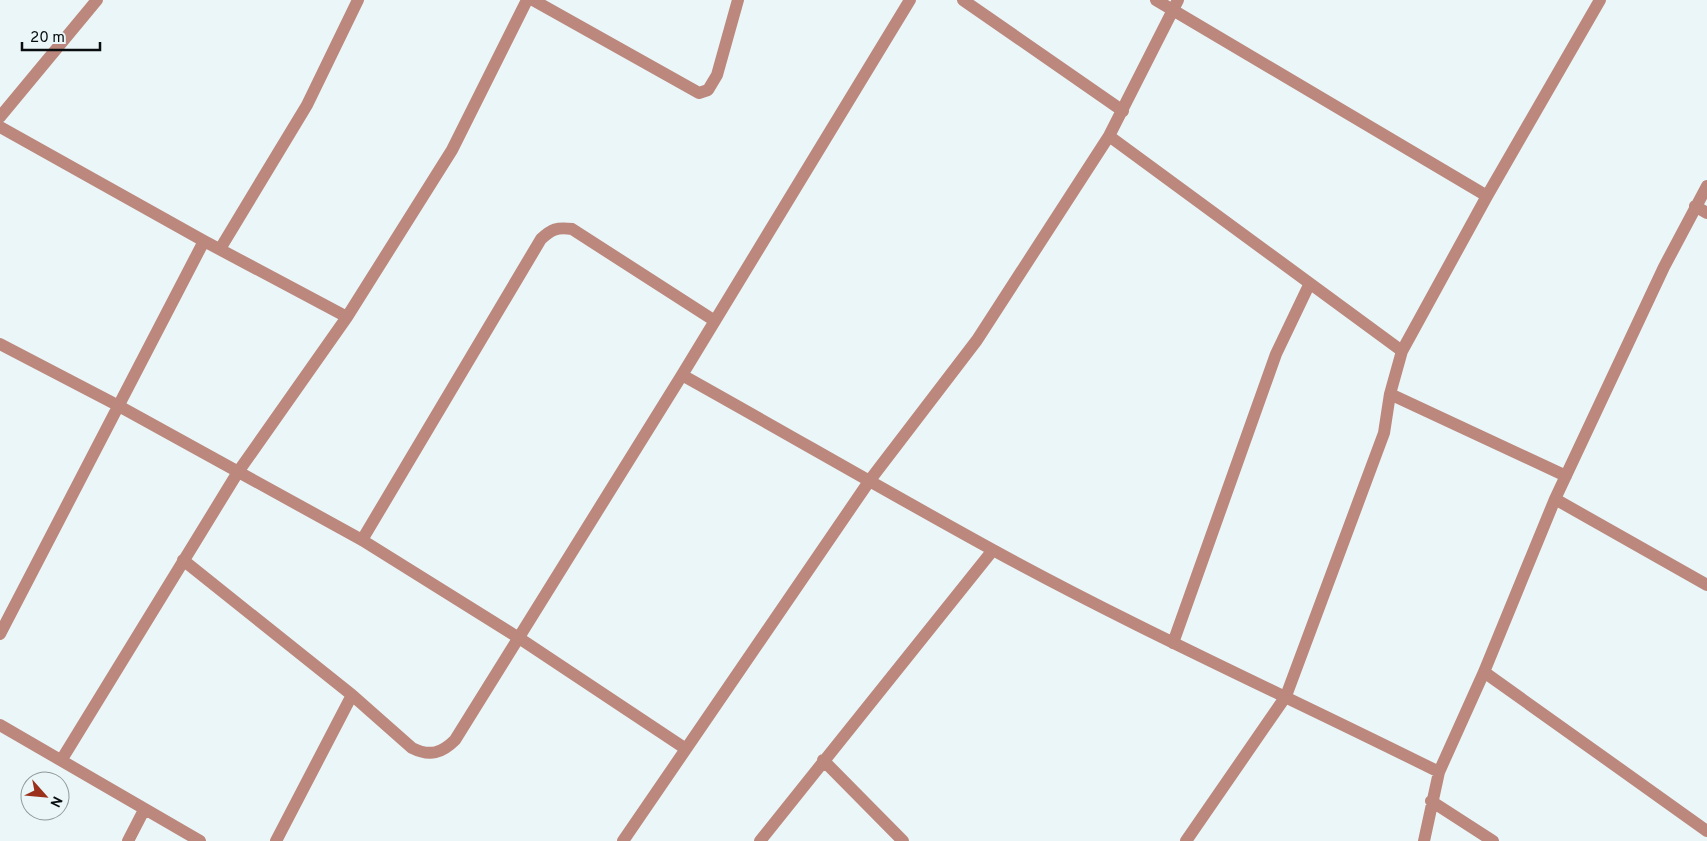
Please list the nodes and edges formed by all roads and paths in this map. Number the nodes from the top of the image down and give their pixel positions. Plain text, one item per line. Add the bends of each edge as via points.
1 (97, 0) edge
2 (358, 0) edge
3 (528, 0) edge
4 (532, 0) edge
5 (738, 0) edge
6 (910, 0) edge
7 (963, 0) edge
8 (1156, 0) edge
9 (1600, 0) edge
10 (1175, 5) edge
11 (1123, 111) junction
12 (0, 117) edge
13 (0, 127) edge
14 (1109, 136) junction
15 (1707, 186) edge
16 (1487, 196) junction
17 (1695, 206) junction
18 (1707, 213) edge
19 (204, 241) junction
20 (220, 249) junction
21 (1309, 285) junction
22 (347, 317) junction
23 (715, 321) junction
24 (0, 344) edge
25 (1402, 351) junction
26 (682, 375) junction
27 (1390, 394) junction
28 (117, 405) junction
29 (238, 472) junction
30 (1566, 476) junction
31 (870, 480) junction
32 (1555, 500) junction
33 (362, 540) junction
34 (993, 550) junction
35 (183, 560) junction
36 (1707, 585) edge
37 (0, 634) edge
38 (519, 638) junction
39 (1173, 643) junction
40 (1484, 672) junction
41 (352, 695) junction
42 (1286, 696) junction
43 (0, 725) edge
44 (686, 749) junction
45 (62, 760) junction
46 (823, 760) junction
47 (1440, 772) junction
48 (1431, 801) junction
49 (144, 810) junction
50 (1707, 831) edge
51 (128, 841) edge
52 (200, 841) edge
53 (276, 841) edge
54 (623, 841) edge
55 (760, 841) edge
56 (903, 841) edge
57 (1186, 841) edge
58 (1424, 841) edge
59 (1493, 841) edge

1 - 12 street
2 - 20 street via 307,105
3 - 22 street via 452,150
4 - 5 street via 699,93 708,90 717,75
6 - 23 street
7 - 11 street
8 - 10 street
9 - 16 street
10 - 11 street
10 - 16 street
11 - 14 street
13 - 19 street
14 - 21 street
14 - 31 street via 977,340
15 - 17 street
16 - 25 street
17 - 18 street
17 - 30 street
19 - 20 street
19 - 28 street
20 - 22 street
21 - 25 street
21 - 39 street via 1276,354
22 - 29 street
23 - 26 street
23 - 33 street via 572,229 558,227 549,232 541,240
24 - 28 street
25 - 27 street
26 - 31 street
26 - 38 street
27 - 30 street
27 - 42 street via 1384,433
28 - 29 street
28 - 37 street
29 - 33 street
29 - 35 street
30 - 32 street
31 - 34 street
31 - 44 street
32 - 36 street
32 - 40 street
33 - 38 street
34 - 39 street
34 - 46 street
35 - 41 street
35 - 45 street
38 - 41 street via 456,740 444,750 434,753 412,748
38 - 44 street
39 - 42 street
40 - 47 street
40 - 50 street
41 - 53 street
42 - 47 street
42 - 57 street
43 - 45 street
44 - 54 street
45 - 49 street
46 - 55 street
46 - 56 street
47 - 48 street
48 - 58 street
48 - 59 street
49 - 51 street
49 - 52 street

